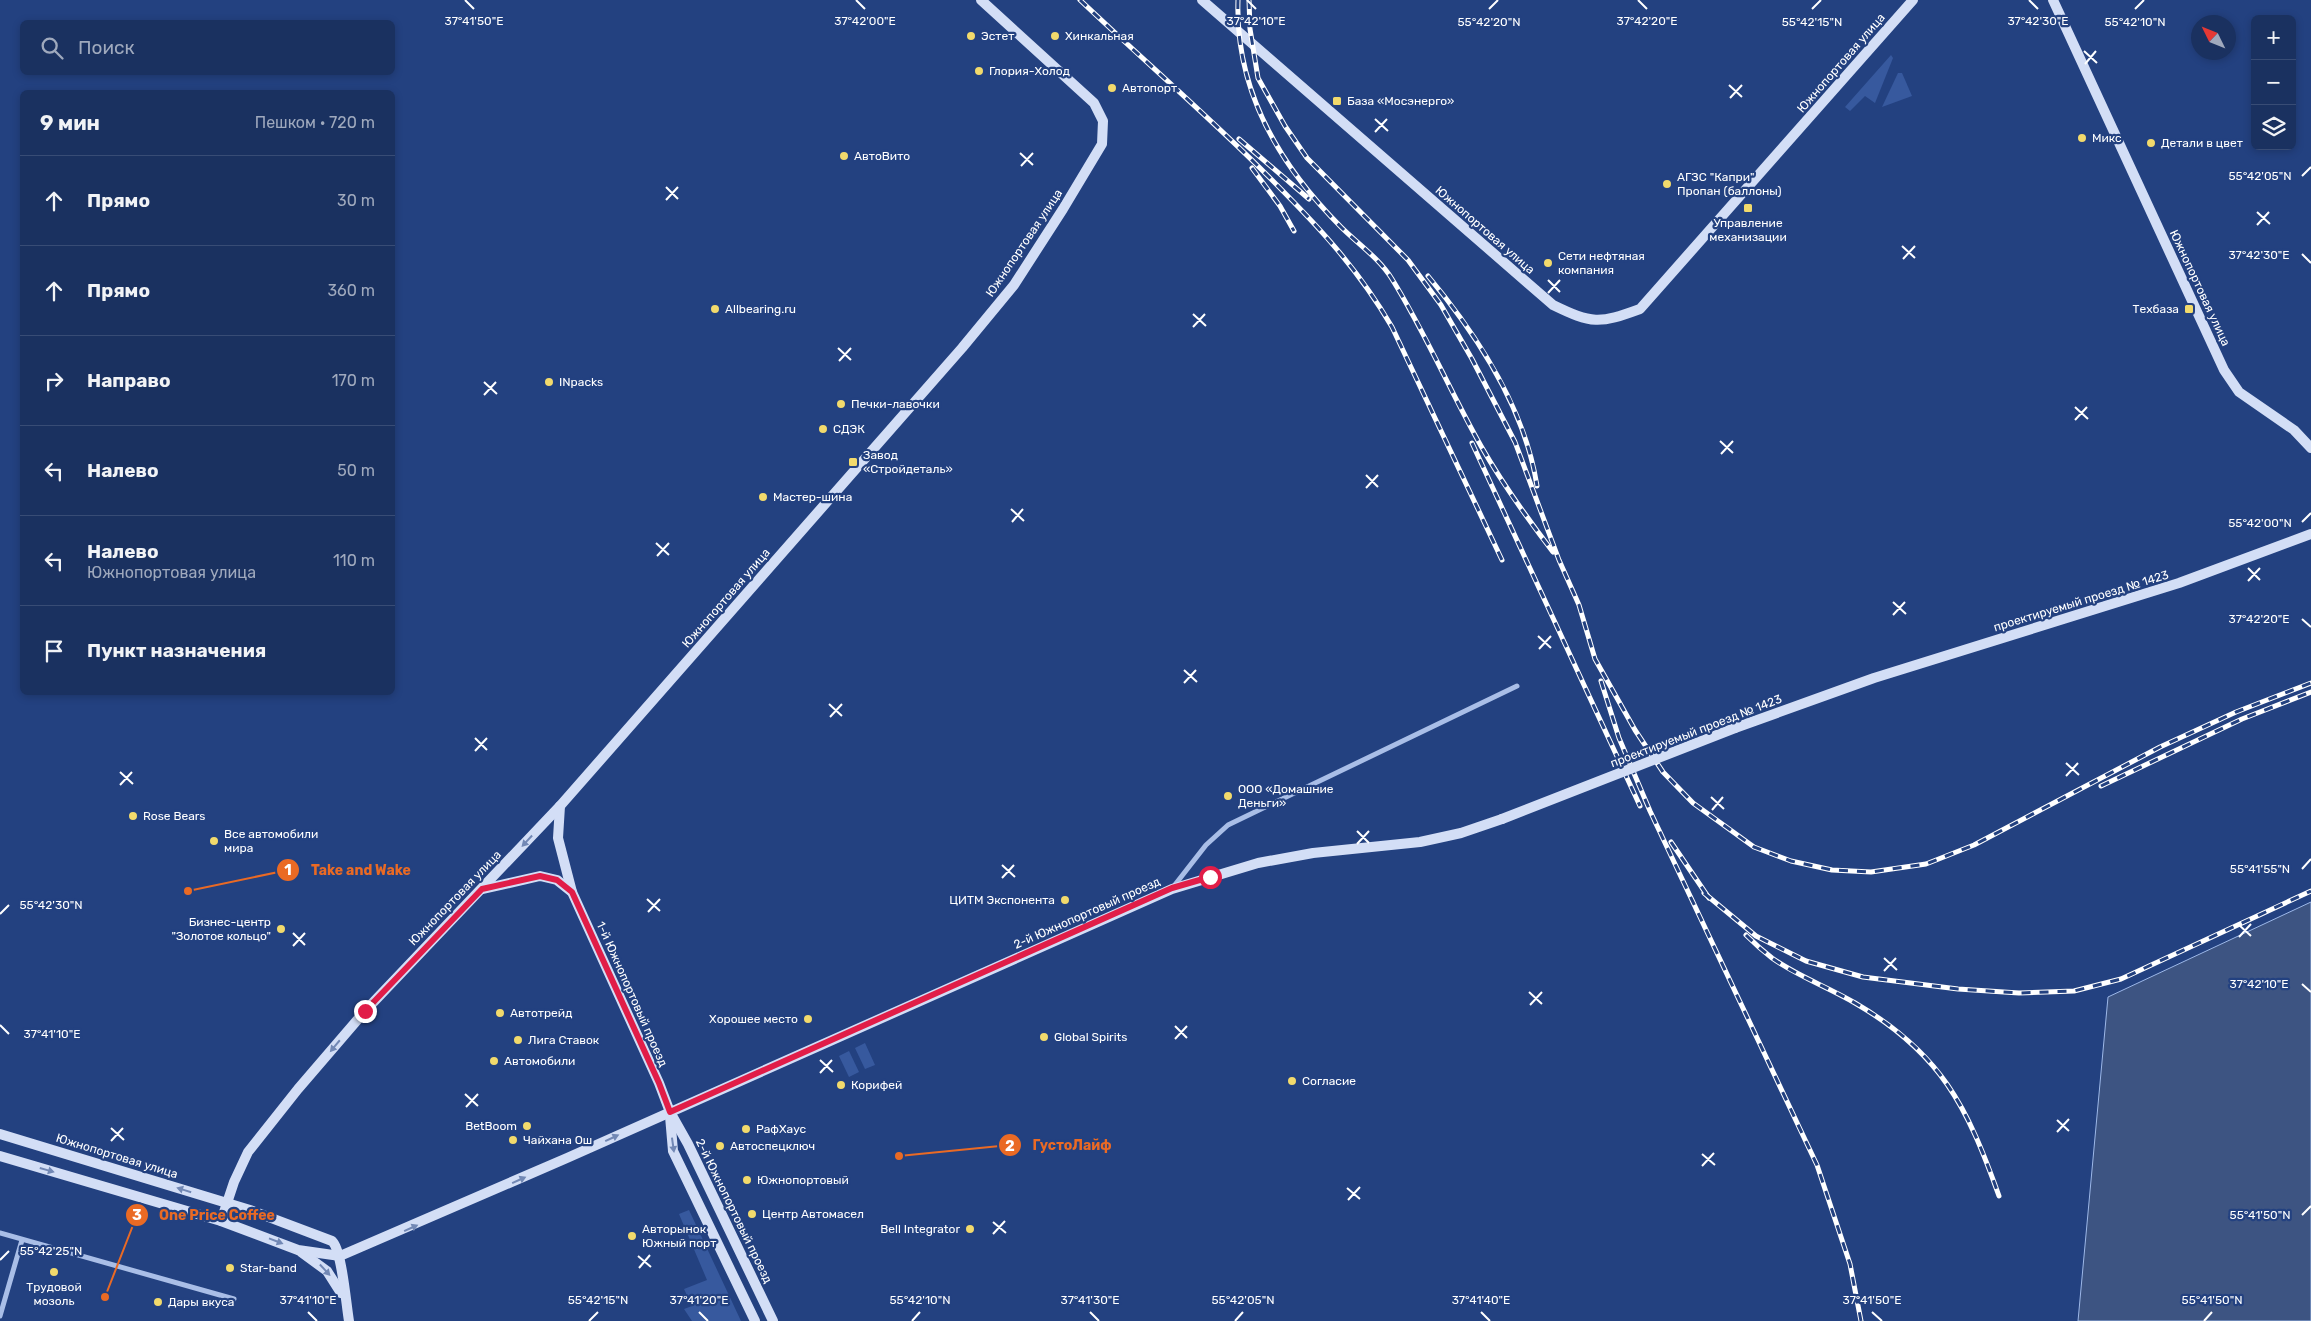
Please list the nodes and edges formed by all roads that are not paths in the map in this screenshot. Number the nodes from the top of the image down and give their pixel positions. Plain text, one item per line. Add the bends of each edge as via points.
1 (981, 0) edge
2 (1202, 0) edge
3 (1913, 0) edge
4 (2054, 0) edge
5 (2311, 448) edge
6 (2311, 534) edge
7 (1517, 686) dead end
8 (560, 806) junction
9 (1172, 888) junction
10 (482, 889) junction
11 (572, 892) junction
12 (670, 1112) junction
13 (0, 1134) edge
14 (0, 1156) edge
15 (700, 1167) junction
16 (684, 1175) junction
17 (226, 1202) junction
18 (220, 1221) junction
19 (0, 1234) edge
20 (22, 1240) junction
21 (298, 1250) junction
22 (340, 1256) junction
23 (344, 1297) junction
24 (234, 1299) dead end
25 (0, 1316) edge
26 (348, 1321) edge
27 (755, 1321) edge
28 (773, 1321) edge

1 - 8 main road, Южнопортовая улица via 1094,103 1102,121 1102,144 1014,284 969,340
2 - 3 main road, Южнопортовая улица via 1552,305 1580,318 1608,321 1640,309
4 - 5 main road, Южнопортовая улица via 2224,370 2239,392 2294,430
6 - 9 main road, проектируемый проезд № 1423, bridge via 2170,586 1874,678 1461,833 1420,842 1313,852 1258,863
7 - 9 street, 2-й Южнопортовый проезд via 1228,825 1206,845
8 -> 10 main road, Южнопортовая улица
8 - 11 main road, 1-й Южнопортовый проезд via 558,838
9 - 12 main road, 2-й Южнопортовый проезд
10 - 11 main road via 540,876 557,880
10 -> 17 main road, Южнопортовая улица via 365,1011 298,1090 248,1152
11 - 12 main road, 1-й Южнопортовый проезд
12 - 15 main road, 2-й Южнопортовый проезд
12 -> 16 main road via 673,1151
22 -> 12 main road via 374,1244
17 -> 13 main road, Южнопортовая улица
14 -> 18 main road
15 - 16 main road via 688,1164
15 - 28 main road, 2-й Южнопортовый проезд
16 - 27 main road
17 - 18 main road, Южнопортовая улица
17 - 22 main road, Южнопортовая улица via 332,1241
18 -> 21 main road
19 - 20 street
20 - 24 street
20 - 25 street
21 - 22 main road
21 -> 23 main road via 327,1272
22 - 23 main road
23 - 26 main road

